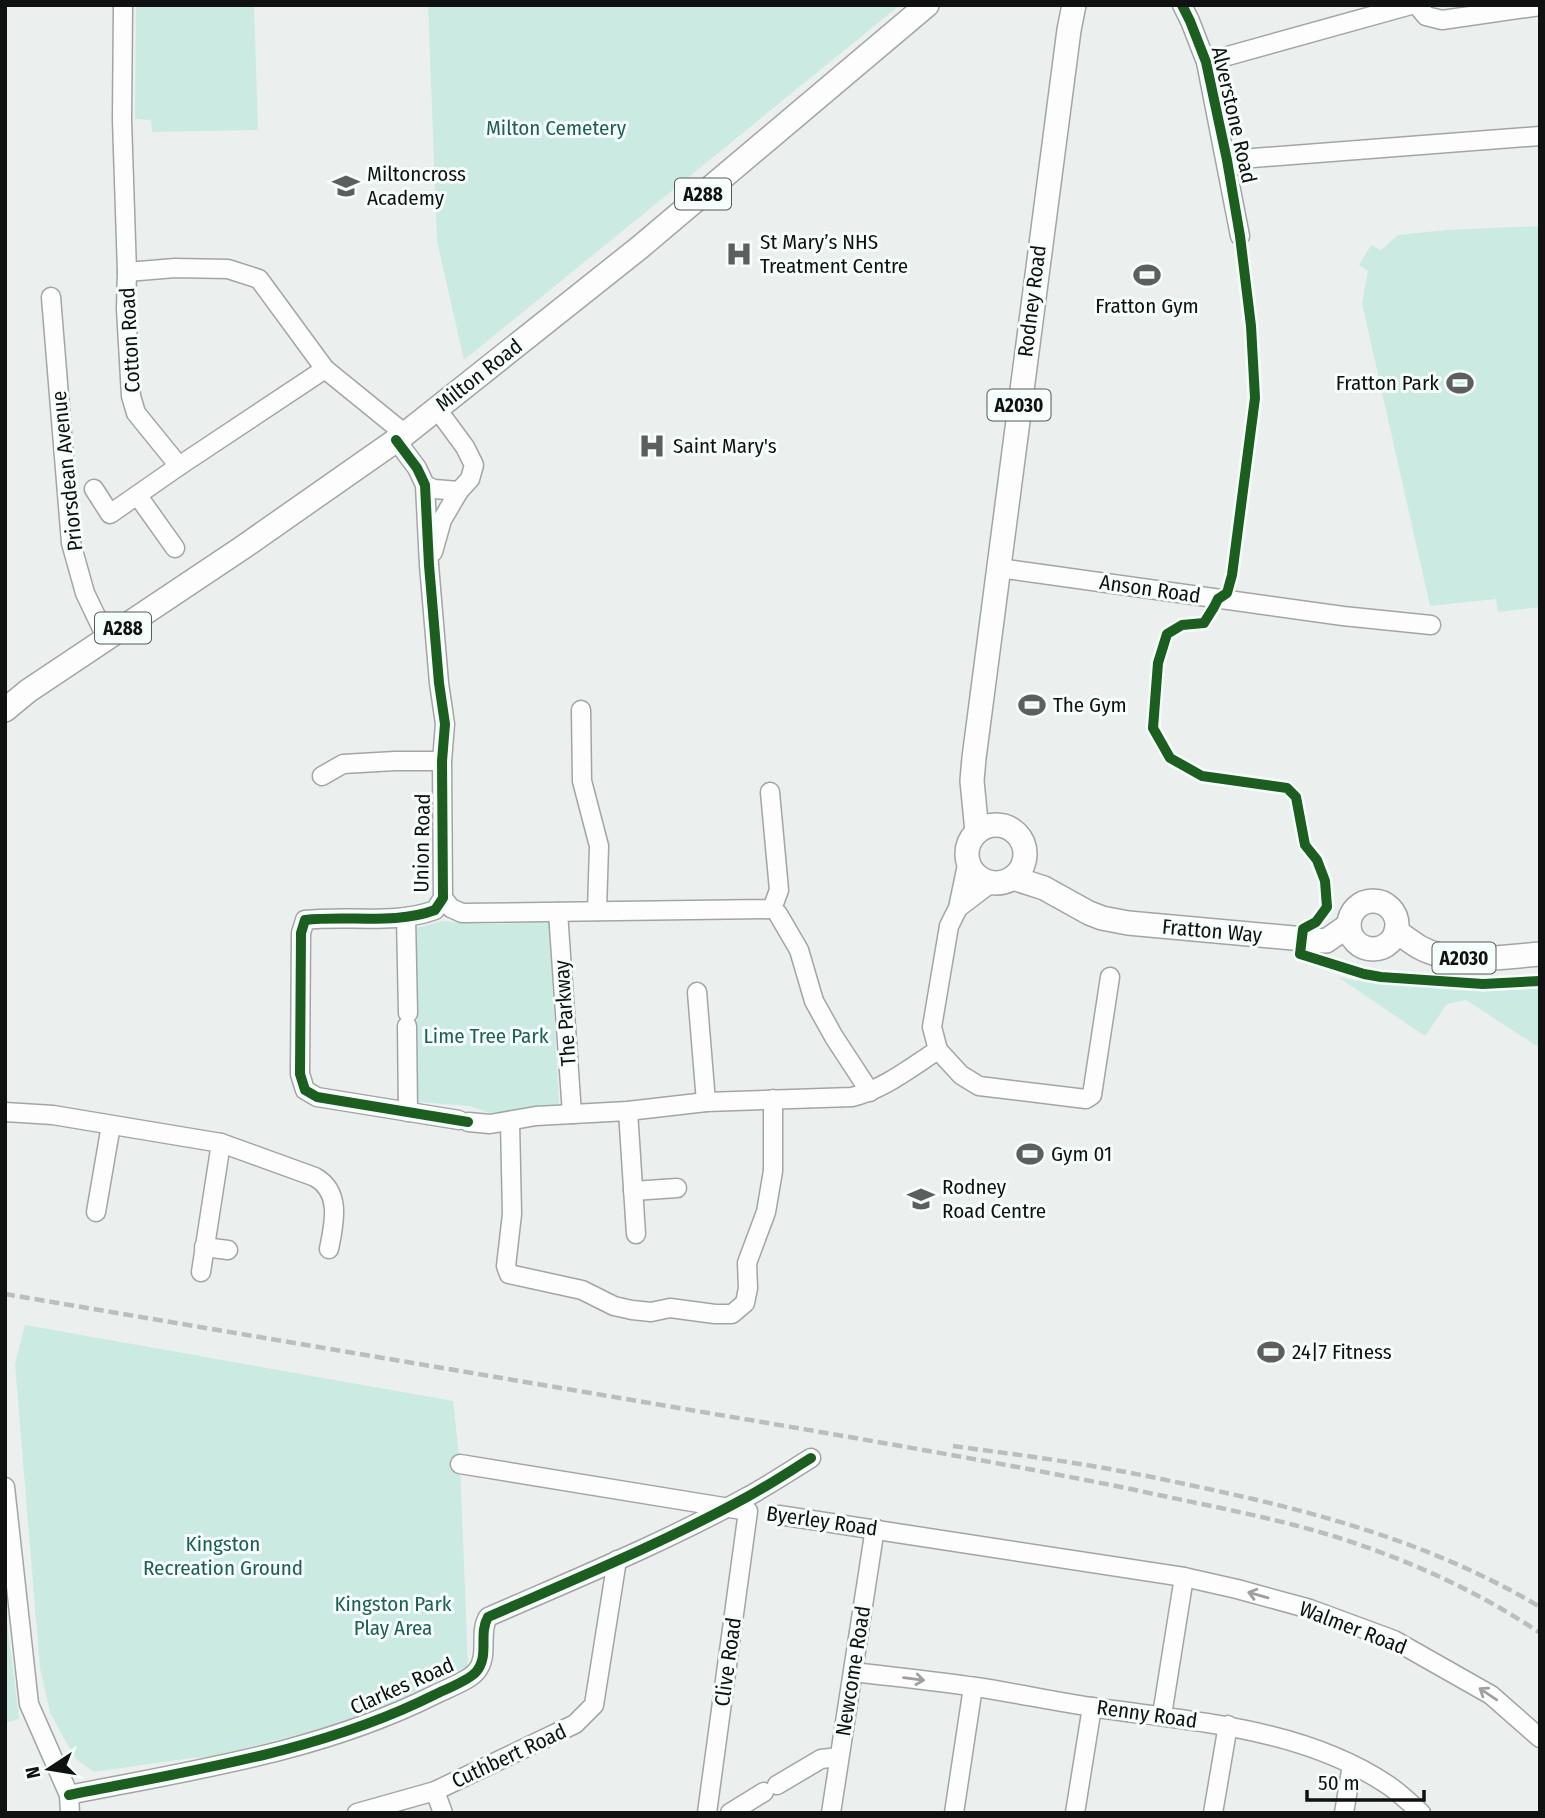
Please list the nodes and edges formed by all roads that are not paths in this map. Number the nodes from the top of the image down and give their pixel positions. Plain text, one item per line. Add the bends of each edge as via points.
1 (123, 5) edge
2 (928, 5) edge
3 (1067, 5) edge
4 (1074, 5) edge
5 (1182, 5) edge
6 (1411, 5) edge
7 (1417, 5) edge
8 (1540, 6) edge
9 (1069, 30) junction
10 (1206, 62) junction
11 (1540, 136) edge
12 (1227, 160) junction
13 (1240, 236) dead end
14 (127, 272) junction
15 (51, 297) dead end
16 (325, 369) junction
17 (437, 409) junction
18 (401, 437) junction
19 (179, 466) junction
20 (425, 485) junction
21 (94, 489) dead end
22 (458, 491) junction
23 (138, 496) junction
24 (175, 548) dead end
25 (429, 565) junction
26 (999, 569) junction
27 (1431, 625) dead end
28 (107, 639) junction
29 (5, 710) edge
30 (581, 710) dead end
31 (442, 761) junction
32 (323, 776) dead end
33 (972, 781) junction
34 (770, 792) dead end
35 (1002, 825) junction
36 (977, 832) junction
37 (1025, 848) junction
38 (968, 860) junction
39 (1002, 880) junction
40 (443, 898) junction
41 (1073, 905) junction
42 (958, 908) junction
43 (597, 911) junction
44 (558, 912) junction
45 (775, 912) junction
46 (406, 917) junction
47 (1349, 925) junction
48 (1396, 931) junction
49 (1540, 954) edge
50 (1110, 977) dead end
51 (697, 992) dead end
52 (938, 1050) junction
53 (870, 1092) junction
54 (773, 1100) junction
55 (706, 1102) junction
56 (628, 1111) junction
57 (5, 1112) edge
58 (408, 1112) junction
59 (572, 1114) junction
60 (510, 1122) junction
61 (111, 1125) junction
62 (221, 1143) junction
63 (677, 1188) dead end
64 (633, 1191) junction
65 (96, 1212) dead end
66 (636, 1234) dead end
67 (204, 1247) junction
68 (329, 1249) dead end
69 (228, 1250) dead end
70 (201, 1272) dead end
71 (811, 1458) dead end
72 (460, 1464) dead end
73 (5, 1487) edge
74 (726, 1508) junction
75 (748, 1511) joint
76 (779, 1515) dead end
77 (875, 1528) junction
78 (617, 1560) junction
79 (1184, 1577) junction
80 (854, 1672) junction
81 (973, 1687) junction
82 (1092, 1707) junction
83 (1162, 1715) junction
84 (1228, 1726) junction
85 (1540, 1738) edge
86 (839, 1757) junction
87 (1352, 1765) junction
88 (435, 1791) junction
89 (70, 1804) edge
90 (357, 1813) edge
91 (443, 1813) edge
92 (707, 1813) edge
93 (730, 1813) edge
94 (831, 1813) edge
95 (954, 1813) edge
96 (1075, 1813) edge
97 (1213, 1813) edge
98 (1344, 1813) edge
99 (1421, 1813) edge

1 - 14 street, Cotton Road
2 - 17 main road, Milton Road / A288 via 639,248
3 - 9 main road, Rodney Road / A2030
4 - 9 main road, Rodney Road / A2030
5 - 10 street, Alverstone Road
6 - 10 street
7 - 8 street via 1426,16 1442,20
9 - 26 main road, Rodney Road / A2030
10 - 12 street, Alverstone Road
11 - 12 street, Alverstone Road
12 - 13 street, Alverstone Road
14 - 16 street via 228,269 259,279
14 - 19 street, Cotton Road via 131,396 136,413
15 - 28 street, Priorsdean Avenue via 71,543 85,593
16 - 18 street
16 - 19 street
17 - 18 main road, Milton Road / A288
17 - 22 street, Union Road via 474,465 470,479
18 - 20 street, Union Road
18 - 28 main road, Milton Road / A288
19 - 23 street
20 - 22 street
20 - 25 street, Union Road
21 - 23 street via 110,514
22 - 25 street, Union Road
23 - 24 street
25 - 31 street, Union Road via 444,724
26 - 27 street, Anson Road
26 - 33 main road, Rodney Road / A2030
28 - 29 main road, Milton Road / A288
30 - 43 street via 582,780 599,846
31 - 32 street via 343,764
31 - 40 street, Union Road
33 - 35 main road, A2030
33 - 36 main road, Rodney Road / A2030
34 - 45 street via 779,890
35 - 36 main road
35 - 37 main road, A2030 via 1017,833
36 - 38 main road, A2030 via 969,845
37 - 39 main road via 1023,865
37 - 41 main road, Fratton Way / A2030
38 - 39 main road, A2030 via 983,880
38 - 42 street
39 - 41 main road, Fratton Way / A2030 via 1044,888
39 - 42 street
40 - 44 street, Union Road via 462,912
40 - 46 street, Union Road via 435,910
41 - 47 main road, Fratton Way / A2030 via 1128,923 1302,940 1326,941
42 - 52 street via 949,926 932,1027
43 - 44 street, Union Road
43 - 45 street, Union Road
44 - 59 street, The Parkway
45 - 53 street via 799,950 814,1001
46 - 58 street
46 - 58 street, Union Road via 305,920 300,933 300,1074 305,1090 317,1097
47 - 48 main road via 1354,940 1366,948 1388,943
47 - 48 main road, Fratton Way / A2030 via 1359,905 1376,901 1390,908
48 - 49 main road, Fratton Way / A2030 via 1420,948 1453,958
50 - 52 street via 1092,1095 1086,1099 979,1086 961,1075
51 - 55 street
52 - 53 street, Union Road
53 - 54 street, Union Road via 852,1097
54 - 55 street, Union Road
54 - 60 street via 774,1171 766,1212 747,1264 745,1303 732,1314 623,1308 582,1290 509,1274
55 - 56 street, Union Road
56 - 59 street, Union Road
56 - 64 street
57 - 61 street
58 - 60 street, Union Road via 490,1124
59 - 60 street, Union Road
61 - 62 street
61 - 65 street
62 - 67 street
62 - 68 street via 323,1182 333,1196 335,1215
63 - 64 street
64 - 66 street
67 - 69 street
67 - 70 street
71 - 74 street, Clarkes Road
72 - 74 street, Byerley Road
73 - 89 street via 29,1704
74 - 75 street, Byerley Road
74 - 78 street, Clarkes Road
75 - 92 street, Clive Road
76 - 77 street, Byerley Road
77 - 79 street, Byerley Road
77 - 80 street, Newcome Road
78 - 88 street, Cuthbert Road via 594,1705 575,1724
78 - 89 street, Clarkes Road via 488,1617 483,1662 474,1674 410,1706 364,1726 281,1751
79 - 83 street
85 -> 79 street, Walmer Road via 1491,1695 1394,1640 1310,1609
80 -> 81 street, Renny Road
80 - 86 street, Newcome Road
81 - 82 street, Renny Road
81 - 95 street
82 - 83 street, Renny Road
82 - 96 street
83 - 84 street, Renny Road
84 - 87 street, Renny Road via 1302,1745
84 - 97 street
86 - 93 street via 821,1759
86 - 94 street, Newcome Road
87 - 98 street
87 - 99 street, Renny Road via 1389,1786
88 - 90 street, Cuthbert Road
88 - 91 street

